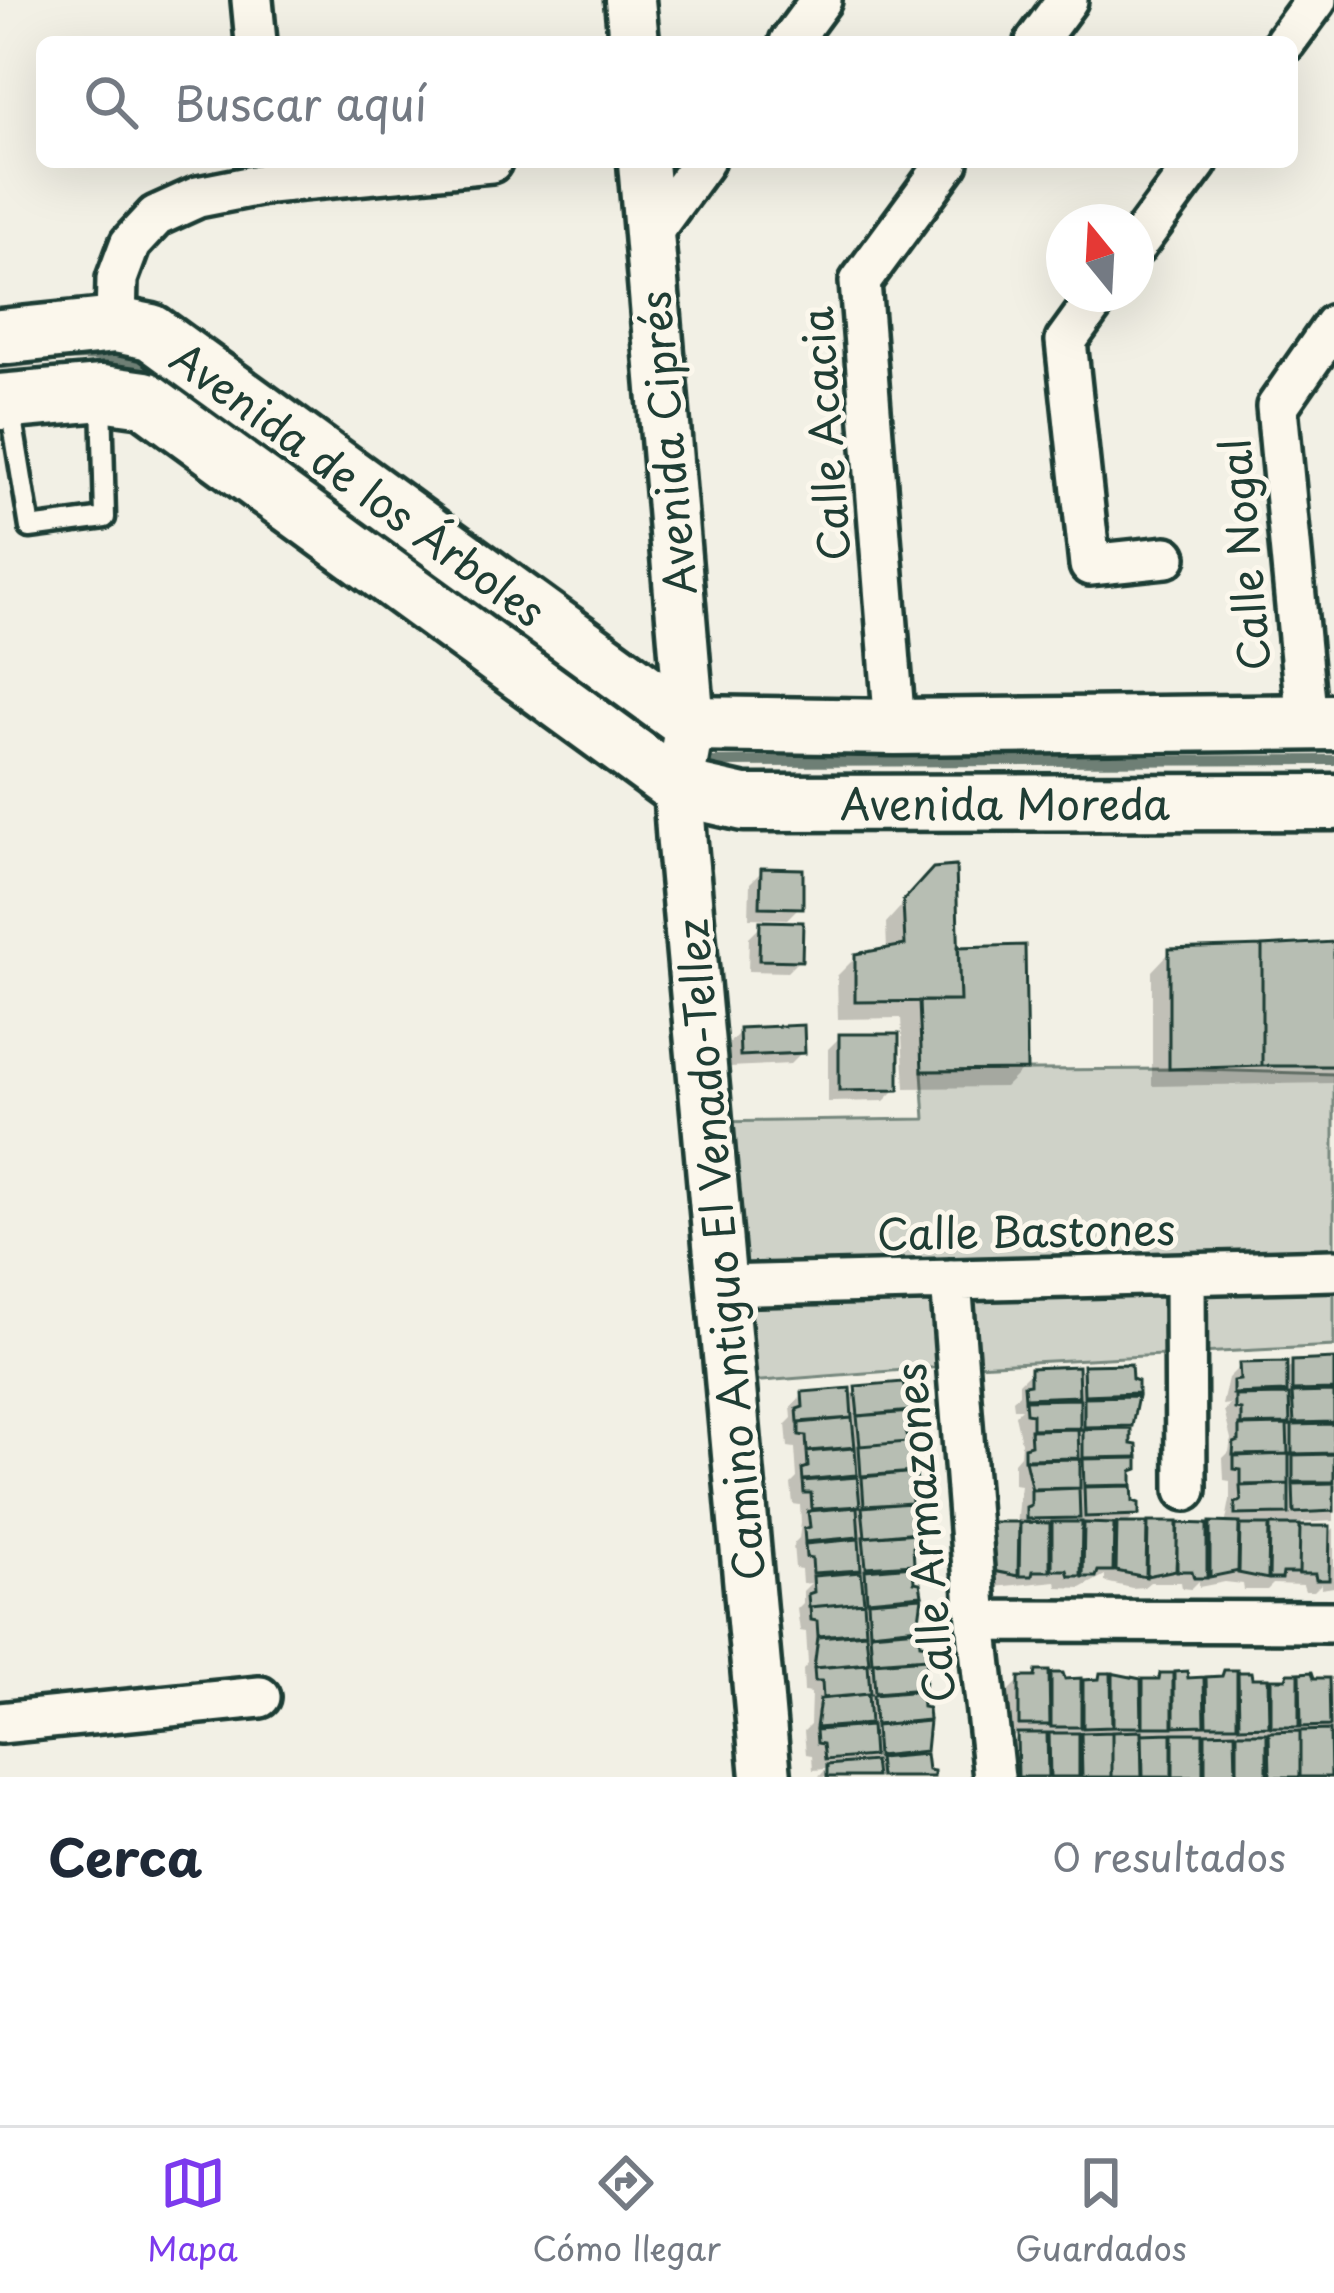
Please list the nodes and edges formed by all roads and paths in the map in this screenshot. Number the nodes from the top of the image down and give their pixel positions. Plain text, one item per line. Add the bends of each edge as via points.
1 (252, 0) edge
2 (630, 0) edge
3 (821, 0) edge
4 (1067, 0) edge
5 (1316, 0) edge
6 (255, 36) edge
7 (633, 36) edge
8 (794, 36) edge
9 (1040, 36) edge
10 (1289, 36) edge
11 (369, 168) edge
12 (643, 168) edge
13 (699, 168) edge
14 (944, 168) edge
15 (1193, 168) edge
16 (268, 173) edge
17 (1154, 221) edge
18 (649, 236) junction
19 (1087, 312) edge
20 (116, 325) junction
21 (1334, 326) edge
22 (0, 337) edge
23 (102, 393) junction
24 (5, 401) edge
25 (1166, 557) dead end
26 (1334, 648) edge
27 (1315, 710) edge
28 (690, 724) junction
29 (895, 727) junction
30 (678, 788) junction
31 (1334, 802) edge
32 (1334, 1270) edge
33 (1185, 1275) junction
34 (951, 1280) junction
35 (721, 1286) junction
36 (1186, 1490) dead end
37 (977, 1621) junction
38 (1334, 1622) edge
39 (260, 1697) dead end
40 (0, 1724) edge
41 (766, 1777) edge
42 (994, 1777) edge

1 - 6 street
2 - 7 street
3 - 8 street
4 - 9 street
5 - 10 street
11 - 16 street
12 - 18 street, Avenida Ciprés
13 - 18 street
14 - 29 street, Calle Acacia via 860,282
15 - 17 street
16 - 20 street via 156,216 130,244 117,279
18 - 28 street, Avenida Ciprés
19 - 25 street via 1066,341 1090,566
20 - 22 main road, Avenida de los Árboles
20 - 28 main road, Avenida de los Árboles via 151,332
21 - 27 street, Calle Nogal via 1277,407
23 - 24 main road, Avenida de los Árboles
23 - 24 lane via 105,518 30,528
23 - 30 main road, Avenida de los Árboles via 145,399
26 - 27 street
27 - 29 main road, Avenida Moreda
28 - 29 main road, Avenida Moreda
28 - 30 street, Camino Antiguo El Venado-Tellez
30 - 31 main road, Avenida Moreda via 744,803
30 - 35 street, Camino Antiguo El Venado-Tellez
32 - 33 street, Calle Bastones
33 - 34 street, Calle Bastones
33 - 36 street
34 - 35 street, Calle Bastones
34 - 37 street, Calle Armazones
35 - 41 street, Camino Antiguo El Venado-Tellez
37 - 38 street
37 - 42 street, Calle Armazones
39 - 40 street

